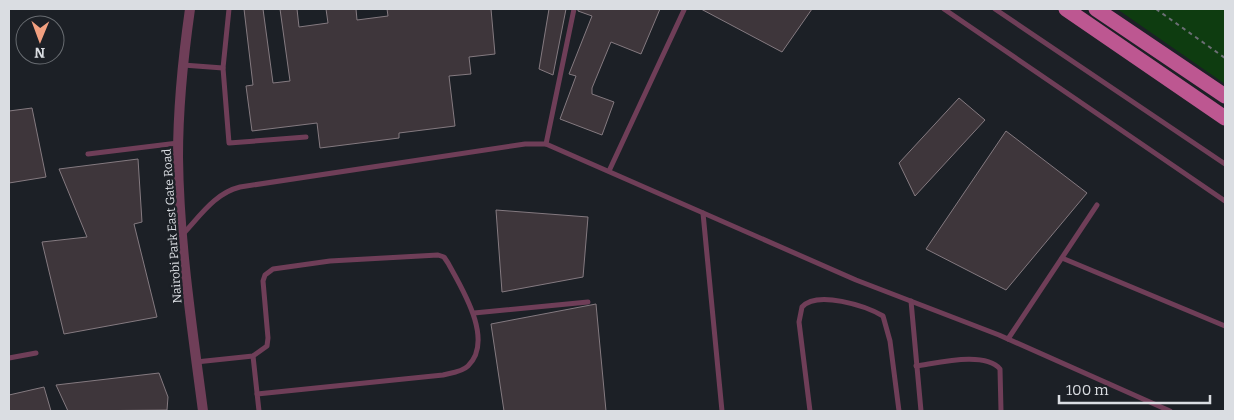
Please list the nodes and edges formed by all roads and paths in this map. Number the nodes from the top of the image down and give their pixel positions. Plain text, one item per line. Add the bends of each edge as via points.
1 (190, 9) edge
2 (229, 9) edge
3 (574, 9) edge
4 (944, 9) edge
5 (996, 9) edge
6 (1066, 9) edge
7 (1096, 9) edge
8 (1156, 9) edge
9 (684, 10) edge
10 (1225, 58) edge
11 (183, 65) junction
12 (223, 68) junction
13 (1225, 96) edge
14 (1225, 118) edge
15 (306, 137) dead end
16 (179, 143) junction
17 (546, 144) junction
18 (88, 154) dead end
19 (1225, 164) edge
20 (609, 171) junction
21 (1225, 201) edge
22 (1097, 205) dead end
23 (703, 213) junction
24 (183, 234) junction
25 (1062, 258) junction
26 (911, 301) junction
27 (588, 302) dead end
28 (474, 313) junction
29 (1225, 326) edge
30 (1008, 339) junction
31 (36, 353) dead end
32 (253, 356) junction
33 (9, 358) edge
34 (196, 362) junction
35 (916, 366) junction
36 (257, 394) junction
37 (203, 411) edge
38 (259, 411) edge
39 (722, 411) edge
40 (810, 411) edge
41 (899, 411) edge
42 (921, 411) edge
43 (1001, 411) edge
44 (1170, 411) edge

1 - 11 street, Nairobi Park East Gate Road
2 - 12 lane
3 - 17 lane
4 - 21 lane
5 - 19 lane
6 - 14 main road
7 - 13 main road
8 - 10 path
9 - 20 lane
11 - 12 lane
11 - 16 street, Nairobi Park East Gate Road
12 - 15 lane via 229,143
16 - 18 lane
16 - 24 street, Nairobi Park East Gate Road
17 - 20 lane
17 - 24 lane via 526,144 240,187 213,201
20 - 23 lane
22 - 25 lane
23 - 26 lane
23 - 39 lane
24 - 34 street, Nairobi Park East Gate Road
25 - 29 lane
25 - 30 lane
26 - 30 lane
26 - 35 lane
27 - 28 lane
28 - 32 lane via 448,263 438,255 273,269 263,281 267,346
28 - 36 lane via 477,344 468,366 459,371
30 - 44 lane
31 - 33 lane
32 - 34 lane
32 - 36 lane
34 - 37 street, Nairobi Park East Gate Road
35 - 42 lane
35 - 43 lane via 990,361 1000,369
36 - 38 lane
40 - 41 lane via 800,322 802,307 809,301 828,300 852,303 883,316 890,341

